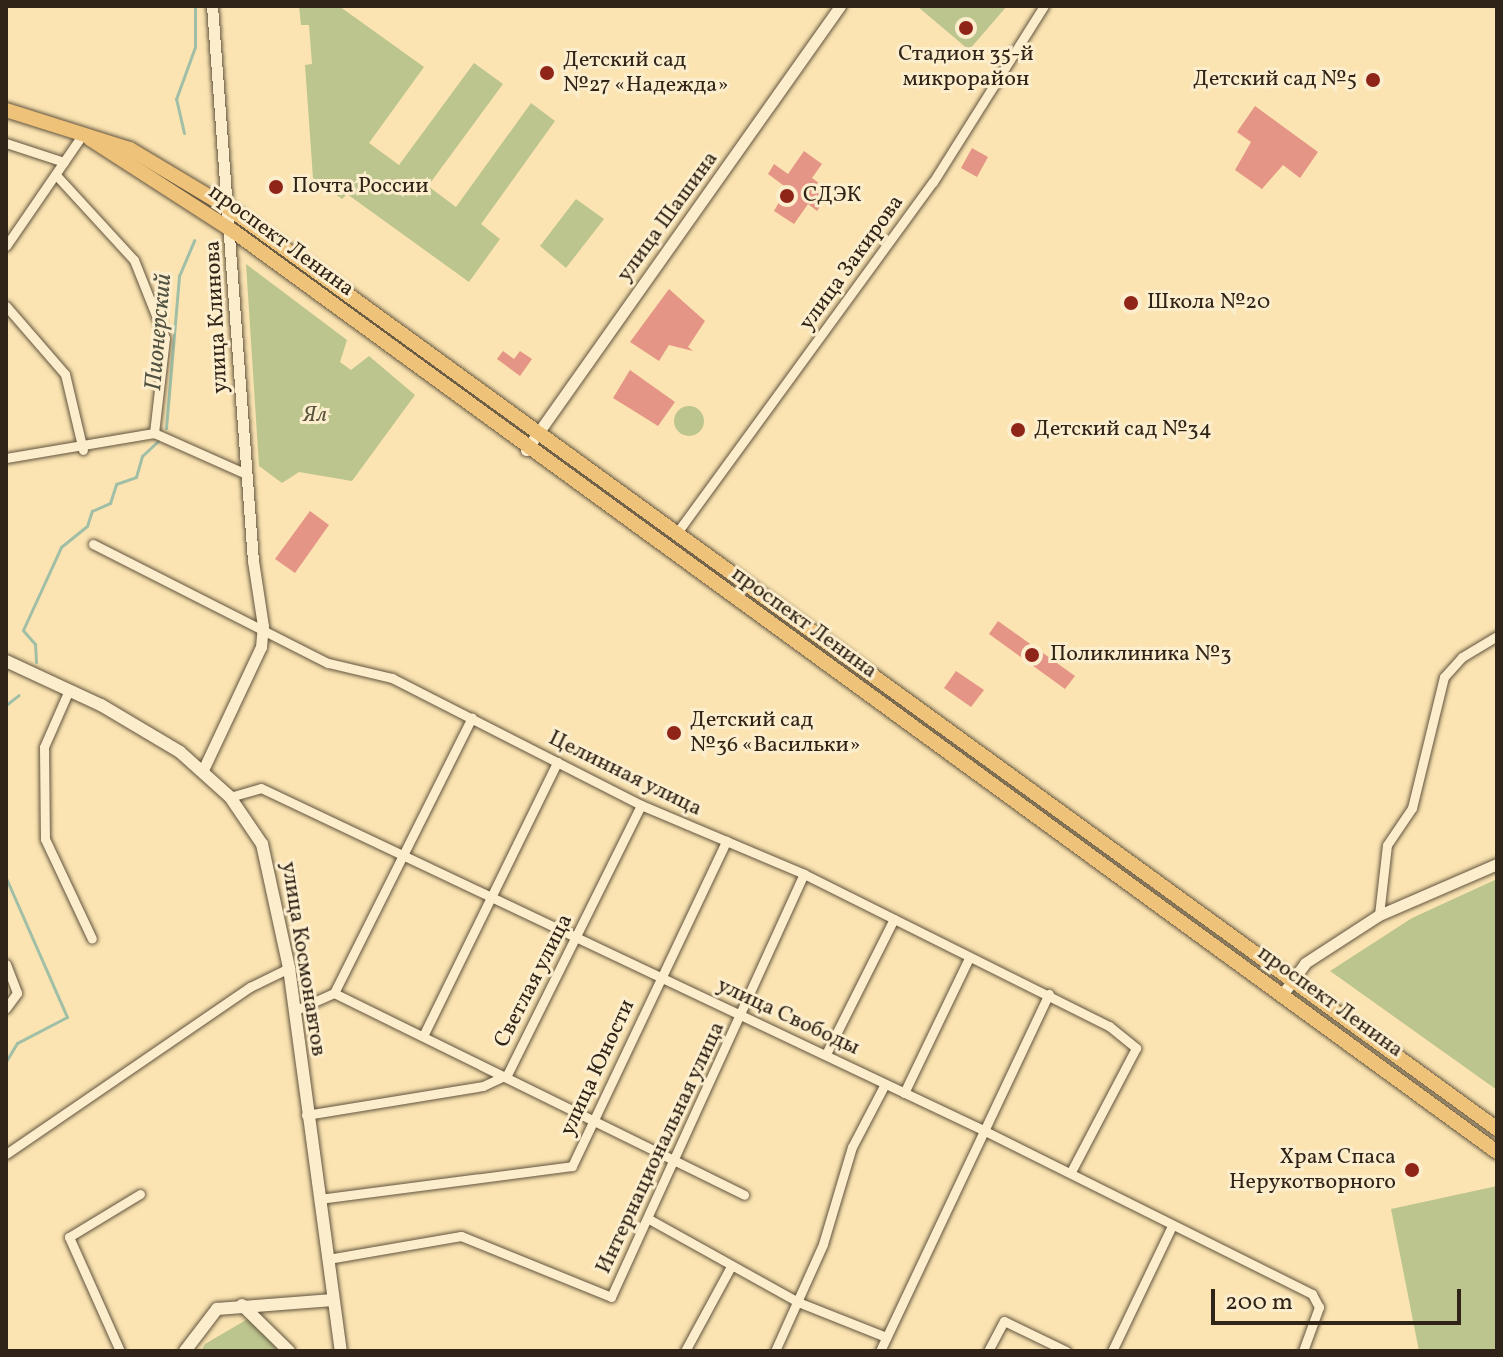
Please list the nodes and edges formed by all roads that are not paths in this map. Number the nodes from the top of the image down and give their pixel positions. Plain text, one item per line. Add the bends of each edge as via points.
1 (212, 6) edge
2 (840, 6) edge
3 (1044, 6) edge
4 (6, 110) edge
5 (83, 134) junction
6 (6, 143) edge
7 (64, 162) junction
8 (56, 175) junction
9 (230, 209) junction
10 (233, 231) junction
11 (6, 246) edge
12 (6, 306) edge
13 (154, 433) junction
14 (538, 434) junction
15 (83, 450) junction
16 (526, 450) junction
17 (6, 458) edge
18 (246, 474) junction
19 (676, 534) junction
20 (93, 544) dead end
21 (263, 626) junction
22 (1497, 636) edge
23 (832, 646) junction
24 (6, 661) edge
25 (821, 662) junction
26 (69, 690) junction
27 (472, 718) junction
28 (557, 762) junction
29 (203, 770) junction
30 (230, 797) junction
31 (641, 805) junction
32 (726, 841) junction
33 (403, 858) junction
34 (1497, 864) edge
35 (804, 874) junction
36 (490, 899) junction
37 (1379, 915) junction
38 (894, 919) junction
39 (92, 939) dead end
40 (576, 941) junction
41 (969, 958) junction
42 (6, 964) edge
43 (289, 968) junction
44 (660, 977) junction
45 (1292, 979) junction
46 (334, 993) junction
47 (1049, 994) junction
48 (1282, 995) junction
49 (6, 1008) edge
50 (294, 1011) junction
51 (743, 1016) junction
52 (424, 1034) junction
53 (826, 1054) junction
54 (507, 1075) junction
55 (885, 1084) junction
56 (904, 1093) junction
57 (306, 1115) junction
58 (592, 1118) junction
59 (981, 1129) junction
60 (1497, 1129) edge
61 (1497, 1152) edge
62 (6, 1154) edge
63 (678, 1161) junction
64 (1071, 1172) junction
65 (140, 1194) dead end
66 (744, 1195) dead end
67 (319, 1199) junction
68 (649, 1219) junction
69 (1171, 1228) junction
70 (328, 1259) junction
71 (730, 1268) junction
72 (333, 1300) junction
73 (798, 1302) junction
74 (242, 1305) junction
75 (886, 1337) junction
76 (120, 1351) edge
77 (185, 1351) edge
78 (289, 1351) edge
79 (341, 1351) edge
80 (685, 1351) edge
81 (775, 1351) edge
82 (880, 1351) edge
83 (988, 1351) edge
84 (1066, 1351) edge
85 (1112, 1351) edge
86 (1303, 1351) edge

1 - 9 street, улица Клинова
2 - 14 street, улица Шашина
3 - 19 street, улица Закирова via 933,182
4 - 5 main road, проспект Ленина
5 - 7 street
5 - 9 main road, проспект Ленина via 140,154
5 - 10 main road, проспект Ленина
6 - 7 street
7 - 8 street
8 - 11 street
8 - 13 street via 134,260 165,338
9 - 10 street, улица Клинова
9 - 14 main road, проспект Ленина
10 - 16 main road, проспект Ленина
10 - 18 street, улица Клинова
12 - 15 street via 65,374
13 - 15 street
13 - 18 street
14 - 16 street, улица Шашина
14 - 19 main road, проспект Ленина
15 - 17 street
16 - 25 main road, проспект Ленина
18 - 21 street, улица Клинова
19 - 23 main road, проспект Ленина
20 - 21 street, Целинная улица
21 - 27 street, Целинная улица via 328,663 392,678
21 - 29 street via 261,647
22 - 37 street via 1462,657 1444,677 1427,725 1412,808 1387,845
23 - 25 main road
23 - 45 main road, проспект Ленина
24 - 26 main road, улица Космонавтов
25 - 48 main road, проспект Ленина
26 - 29 main road, улица Космонавтов via 156,735
26 - 39 street via 44,747 45,839
27 - 28 street, Целинная улица
27 - 33 street
28 - 31 street, Целинная улица
28 - 36 street
29 - 30 main road, улица Космонавтов
30 - 33 street, улица Свободы via 261,788
30 - 43 main road, улица Космонавтов via 262,844
31 - 32 street, Целинная улица
31 - 40 street, Светлая улица
32 - 35 street, Целинная улица
32 - 44 street, улица Юности
33 - 36 street, улица Свободы
33 - 46 street
34 - 37 street
35 - 38 street, Целинная улица
35 - 51 street, Интернациональная улица
36 - 40 street, улица Свободы
36 - 52 street
37 - 45 street via 1305,963
38 - 41 street, Целинная улица
38 - 53 street
40 - 44 street, улица Свободы
40 - 54 street, Светлая улица
41 - 47 street, Целинная улица
41 - 56 street
42 - 49 street via 17,993
43 - 50 main road, улица Космонавтов
43 - 62 street via 250,987
44 - 51 street, улица Свободы
44 - 58 street, улица Юности
45 - 48 street
45 - 60 main road, проспект Ленина
46 - 50 street
46 - 52 street
47 - 59 street
47 - 64 street, Целинная улица via 1136,1048
48 - 61 main road, проспект Ленина
50 - 57 main road, улица Космонавтов
51 - 53 street, улица Свободы
51 - 63 street, Интернациональная улица
52 - 54 street
53 - 55 street, улица Свободы
54 - 57 street, Светлая улица via 483,1086
54 - 58 street
55 - 56 street, улица Свободы
55 - 73 street via 852,1147
56 - 59 street, улица Свободы
57 - 67 main road, улица Космонавтов
58 - 63 street
58 - 67 street, улица Юности via 572,1166
59 - 64 street, улица Свободы
59 - 75 street
63 - 66 street
63 - 68 street, Интернациональная улица
64 - 69 street, улица Свободы
65 - 76 street via 69,1237
67 - 70 main road, улица Космонавтов
68 - 70 street, Интернациональная улица via 611,1297 461,1236
68 - 71 street
69 - 85 street
69 - 86 street, улица Свободы via 1312,1294 1319,1307
70 - 72 main road, улица Космонавтов
71 - 73 street
71 - 80 street
72 - 74 main road
72 - 79 main road, улица Космонавтов
73 - 75 street
73 - 81 street
74 - 77 main road via 217,1309
74 - 78 main road
75 - 82 street
83 - 84 street via 1004,1321

